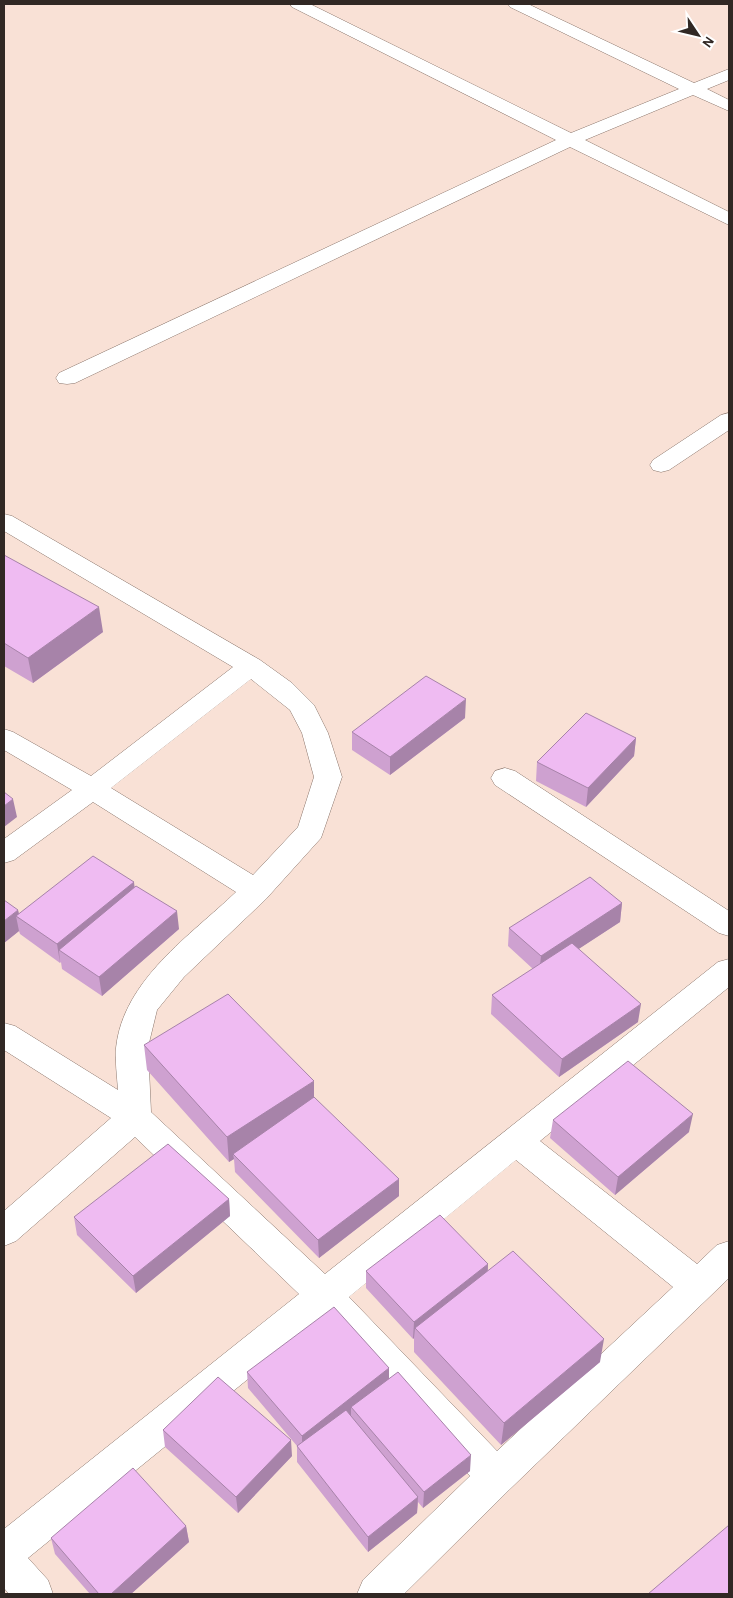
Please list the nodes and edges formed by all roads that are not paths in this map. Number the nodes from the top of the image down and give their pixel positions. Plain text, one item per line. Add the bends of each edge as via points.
1 (298, 4) edge
2 (516, 4) edge
3 (729, 74) edge
4 (692, 89) junction
5 (729, 106) edge
6 (570, 140) junction
7 (729, 219) edge
8 (67, 378) dead end
9 (729, 420) edge
10 (661, 464) dead end
11 (4, 521) edge
12 (251, 666) junction
13 (4, 738) edge
14 (504, 778) dead end
15 (92, 789) junction
16 (4, 853) edge
17 (256, 891) junction
18 (729, 925) edge
19 (729, 970) edge
20 (4, 1035) edge
21 (135, 1117) junction
22 (516, 1141) junction
23 (4, 1231) edge
24 (729, 1256) edge
25 (698, 1286) junction
26 (324, 1295) junction
27 (496, 1477) junction
28 (4, 1553) edge
29 (4, 1558) edge
30 (34, 1594) edge
31 (377, 1594) edge

1 - 6 street
2 - 4 street
3 - 4 street
4 - 5 street
4 - 6 street
6 - 7 street
6 - 8 street
9 - 10 street
11 - 12 street
12 - 15 street
12 - 17 street via 301,705 315,733 328,777 311,831
13 - 15 street
14 - 18 street
15 - 16 street
15 - 17 street
17 - 21 street via 173,969 143,1006 132,1047
19 - 22 street
20 - 21 street
21 - 23 street
21 - 26 street
22 - 25 street
22 - 26 street
24 - 25 street
25 - 27 street
26 - 27 street
26 - 28 street
27 - 31 street
29 - 30 street

